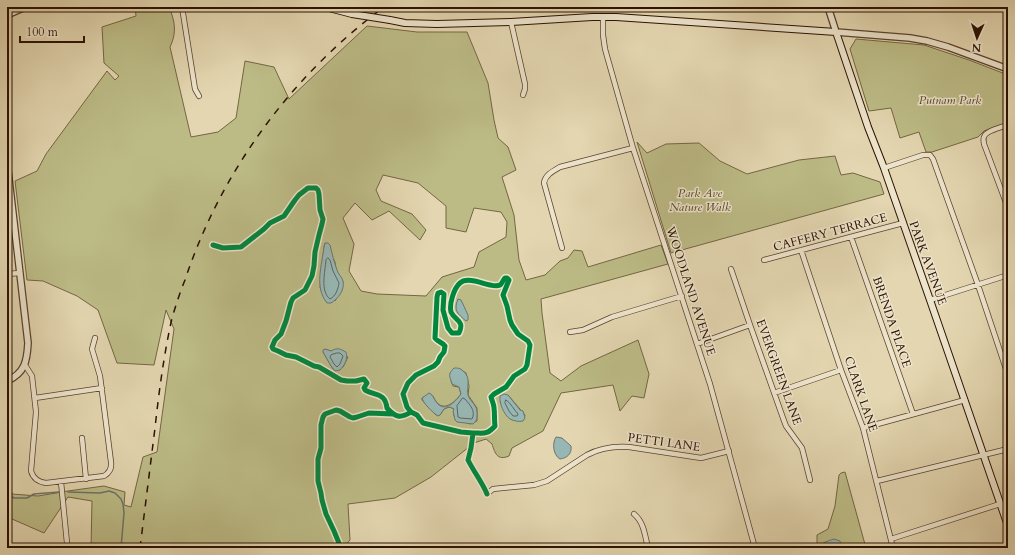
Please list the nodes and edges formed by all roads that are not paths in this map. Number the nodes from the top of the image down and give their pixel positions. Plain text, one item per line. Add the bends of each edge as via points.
1 (25, 7) edge
2 (182, 7) edge
3 (327, 7) edge
4 (828, 7) edge
5 (7, 15) edge
6 (603, 17) junction
7 (511, 22) junction
8 (836, 32) junction
9 (1008, 68) edge
10 (523, 95) dead end
11 (199, 96) dead end
12 (1008, 125) edge
13 (634, 148) junction
14 (7, 162) edge
15 (884, 168) junction
16 (1008, 208) edge
17 (902, 223) junction
18 (851, 237) junction
19 (562, 248) dead end
20 (801, 250) junction
21 (764, 260) dead end
22 (732, 268) dead end
23 (20, 273) junction
24 (7, 274) edge
25 (1008, 275) edge
26 (978, 285) junction
27 (682, 296) junction
28 (930, 300) junction
29 (750, 325) junction
30 (570, 332) dead end
31 (95, 338) dead end
32 (697, 344) junction
33 (25, 365) junction
34 (841, 370) junction
35 (1008, 375) edge
36 (7, 381) edge
37 (102, 388) junction
38 (774, 393) junction
39 (35, 398) junction
40 (965, 400) junction
41 (914, 414) junction
42 (863, 428) junction
43 (82, 438) dead end
44 (1008, 449) edge
45 (729, 451) junction
46 (984, 454) junction
47 (86, 479) junction
48 (810, 480) dead end
49 (877, 481) junction
50 (61, 482) junction
51 (487, 494) dead end
52 (1003, 506) edge
53 (634, 514) dead end
54 (1008, 526) edge
55 (891, 539) junction
56 (68, 548) edge
57 (648, 548) edge
58 (755, 548) edge
59 (893, 548) edge

1 - 5 street
2 - 11 street via 195,89
3 - 7 main road, bridge via 352,14 405,22
4 - 8 street, PARK AVENUE
6 - 7 main road
6 - 8 main road
6 - 13 street, WOODLAND AVENUE via 605,49
7 - 10 street via 526,84
8 - 9 street via 927,41
8 - 15 main road, PARK AVENUE
12 - 16 street via 986,134 984,138
13 - 19 street via 560,167 546,176 544,184
13 - 27 street, WOODLAND AVENUE
14 - 23 street
15 - 17 main road, PARK AVENUE
15 - 26 street via 930,155
17 - 18 street, CAFFERY TERRACE
17 - 28 main road, PARK AVENUE
18 - 20 street, CAFFERY TERRACE
18 - 41 street, BRENDA PLACE
20 - 21 street, CAFFERY TERRACE
20 - 34 street, CLARK LANE
22 - 29 street, EVERGREEN LANE
23 - 24 street
23 - 33 street via 28,343
25 - 26 street
26 - 28 street
26 - 35 street
27 - 30 street via 612,317 583,330
27 - 32 street, WOODLAND AVENUE
28 - 40 main road, PARK AVENUE
29 - 32 street
29 - 38 street, EVERGREEN LANE
31 - 37 street via 92,349
32 - 45 street, WOODLAND AVENUE
33 - 36 street
33 - 39 street via 32,376
34 - 38 street
34 - 42 street, CLARK LANE
37 - 39 street
37 - 47 street via 112,466 104,476
38 - 48 street, EVERGREEN LANE via 786,426 802,448
39 - 50 street via 32,474 43,483
40 - 41 street
40 - 46 main road, PARK AVENUE
41 - 42 street
42 - 49 street, CLARK LANE
43 - 47 street
44 - 46 street
45 - 51 street, PETTI LANE via 701,458 622,446 609,447 587,455 547,481 534,485 493,489
45 - 58 street, WOODLAND AVENUE
46 - 49 street
46 - 52 main road, PARK AVENUE
47 - 50 street
49 - 55 street, CLARK LANE
50 - 56 street
52 - 54 main road, PARK AVENUE
52 - 55 street
53 - 57 street via 642,523
55 - 59 street, CLARK LANE

